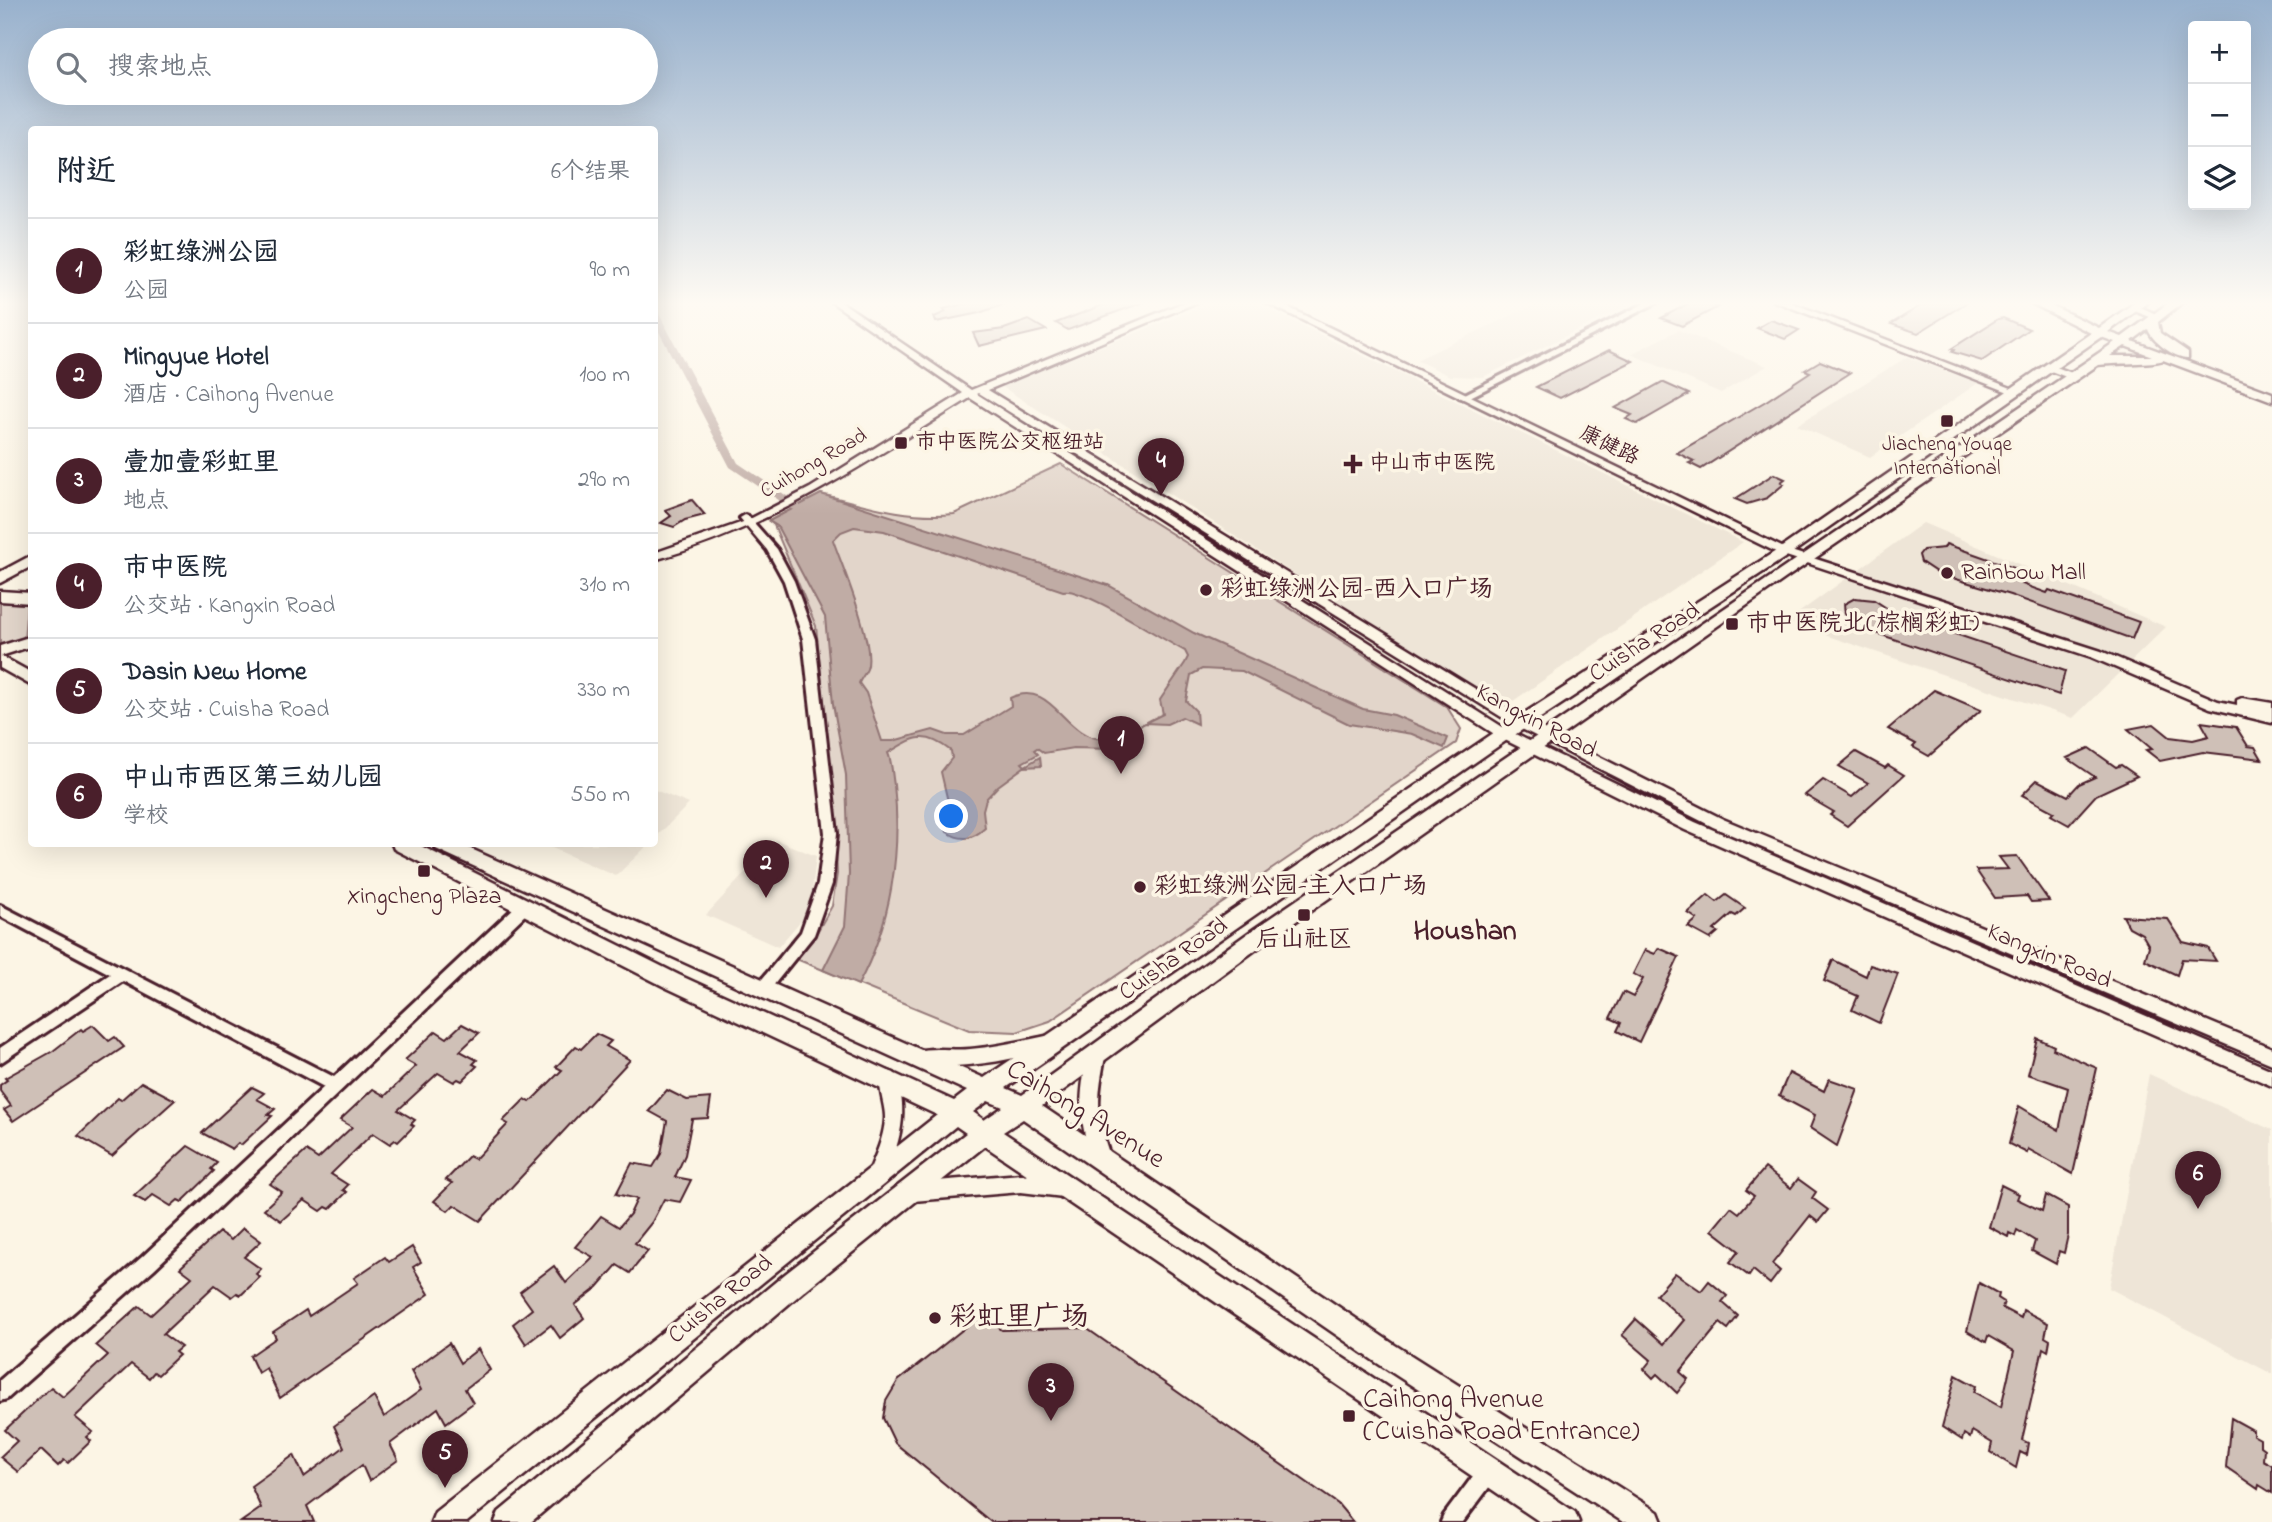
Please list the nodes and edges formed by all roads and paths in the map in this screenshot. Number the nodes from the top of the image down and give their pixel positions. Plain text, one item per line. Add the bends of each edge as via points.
1 (945, 372) edge
2 (948, 372) edge
3 (1013, 372) edge
4 (1015, 372) edge
5 (1419, 372) edge
6 (1422, 372) edge
7 (1514, 372) edge
8 (1964, 372) edge
9 (2045, 372) edge
10 (2061, 372) edge
11 (2081, 372) edge
12 (2211, 372) edge
13 (2220, 372) edge
14 (2074, 377) junction
15 (2272, 388) edge
16 (972, 389) junction
17 (2014, 391) junction
18 (1468, 395) junction
19 (2272, 397) edge
20 (753, 518) junction
21 (1788, 549) junction
22 (1813, 555) junction
23 (658, 556) edge
24 (28, 561) edge
25 (0, 578) edge
26 (0, 596) edge
27 (28, 598) edge
28 (2008, 620) junction
29 (28, 642) edge
30 (0, 652) edge
31 (0, 661) edge
32 (28, 674) edge
33 (2272, 708) edge
34 (2272, 718) edge
35 (1521, 723) junction
36 (1504, 734) junction
37 (1549, 736) junction
38 (1531, 748) junction
39 (407, 847) edge
40 (450, 847) edge
41 (523, 908) junction
42 (0, 910) edge
43 (122, 974) junction
44 (762, 988) junction
45 (1058, 1041) junction
46 (1097, 1051) junction
47 (0, 1056) edge
48 (915, 1056) junction
49 (2272, 1056) edge
50 (2272, 1078) edge
51 (888, 1079) junction
52 (335, 1085) junction
53 (986, 1089) junction
54 (1023, 1106) junction
55 (954, 1112) junction
56 (986, 1131) junction
57 (1102, 1160) junction
58 (877, 1174) junction
59 (1071, 1189) junction
60 (911, 1192) junction
61 (0, 1392) edge
62 (1489, 1471) junction
63 (445, 1522) edge
64 (509, 1522) edge
65 (1451, 1522) edge
66 (1565, 1522) edge
67 (1648, 1522) edge

1 - 16 street, Kangxin Road
2 - 16 street, Kangxin Road
3 - 16 street, Cuihong Road
4 - 16 street, Cuihong Road
5 - 18 street, 康健路
6 - 18 street, 康健路
7 - 18 street
8 - 17 street
9 - 17 main road, Cuisha Road
10 - 14 street
11 - 14 main road, Cuisha Road
12 - 19 main road
13 - 15 main road
14 - 22 main road, Cuisha Road
16 - 20 street, Cuihong Road via 811,488
16 - 35 street, Kangxin Road
16 - 36 street, Kangxin Road
17 - 21 main road, Cuisha Road
18 - 21 street, 康健路
20 - 23 street, Cuihong Road
20 - 44 street via 789,581 809,639 831,833 825,884 811,926
21 - 22 street, 康健路
21 - 35 main road, Cuisha Road
22 - 28 street, 康健路
22 - 37 main road, Cuisha Road
24 - 25 main road
26 - 27 main road
28 - 33 street via 2130,658 2214,696
28 - 34 street via 2215,705
29 - 30 main road
31 - 32 main road
35 - 36 main road, Cuisha Road
35 - 37 street, Kangxin Road
36 - 38 street, Kangxin Road
36 - 45 main road, Cuisha Road
37 - 38 main road, Cuisha Road
37 - 49 street, Kangxin Road via 1718,823
38 - 46 main road, Cuisha Road
38 - 50 street, Kangxin Road via 1690,826
39 - 41 main road
40 - 44 main road, Caihong Avenue
41 - 51 main road
41 - 52 street
42 - 43 street
43 - 47 street
43 - 52 street
44 - 48 main road, Caihong Avenue
45 - 48 street via 999,1055
45 - 53 main road, Cuisha Road
46 - 54 main road, Cuisha Road
46 - 57 street via 1088,1123
48 - 53 main road, Caihong Avenue
51 - 55 main road
51 - 58 street via 895,1129
52 - 61 street via 148,1263
53 - 54 main road, Caihong Avenue
53 - 55 main road, Cuisha Road
54 - 56 main road, Cuisha Road
54 - 57 main road, Caihong Avenue
55 - 56 main road
55 - 58 main road, Cuisha Road
56 - 59 main road
56 - 60 main road, Cuisha Road
57 - 67 main road, Caihong Avenue via 1386,1354
58 - 63 main road, Cuisha Road
59 - 60 street via 1021,1183
59 - 62 main road
60 - 64 main road, Cuisha Road via 794,1283
62 - 65 street
62 - 66 main road

